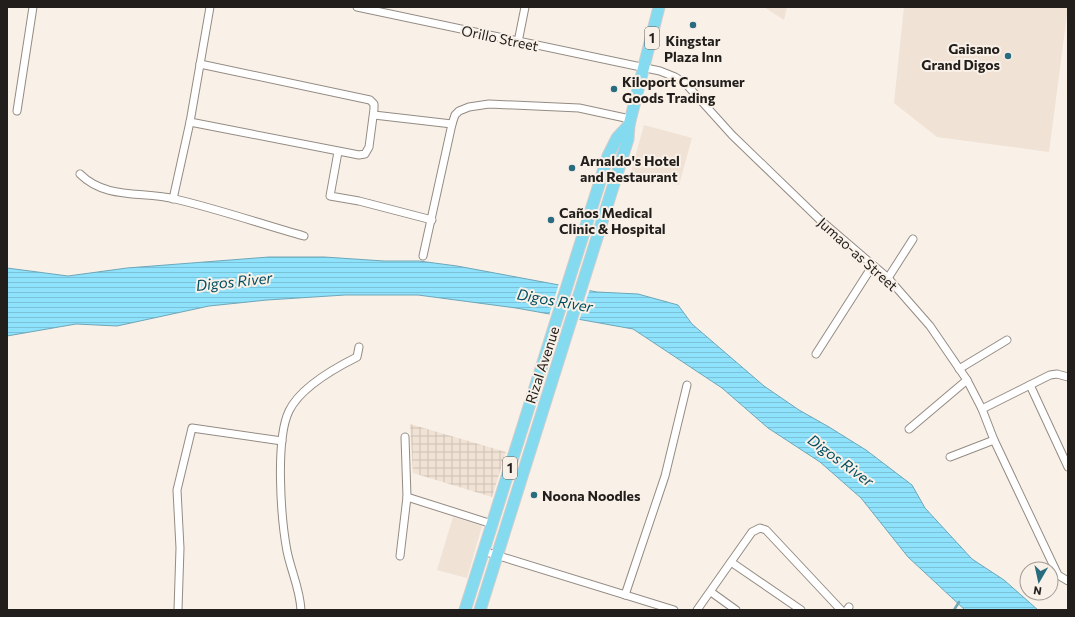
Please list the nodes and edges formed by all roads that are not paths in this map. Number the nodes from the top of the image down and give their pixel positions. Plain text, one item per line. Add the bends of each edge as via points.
1 (33, 7) edge
2 (210, 7) edge
3 (357, 7) edge
4 (525, 7) edge
5 (659, 7) edge
6 (386, 10) edge
7 (518, 42) junction
8 (200, 64) junction
9 (644, 68) junction
10 (17, 111) dead end
11 (374, 115) junction
12 (190, 122) junction
13 (630, 122) junction
14 (452, 124) junction
15 (338, 152) junction
16 (80, 174) dead end
17 (173, 199) junction
18 (432, 220) junction
19 (304, 236) dead end
20 (913, 239) dead end
21 (423, 256) dead end
22 (873, 265) junction
23 (888, 278) junction
24 (562, 302) junction
25 (576, 306) junction
26 (1007, 340) dead end
27 (359, 347) dead end
28 (816, 354) dead end
29 (959, 369) junction
30 (1068, 377) edge
31 (967, 380) junction
32 (687, 385) dead end
33 (1030, 385) junction
34 (982, 409) junction
35 (909, 429) dead end
36 (405, 436) dead end
37 (994, 440) junction
38 (282, 441) junction
39 (950, 456) dead end
40 (1068, 467) edge
41 (407, 497) junction
42 (492, 524) junction
43 (483, 552) junction
44 (400, 556) dead end
45 (497, 556) junction
46 (731, 562) junction
47 (1068, 581) edge
48 (711, 592) junction
49 (625, 595) junction
50 (178, 610) edge
51 (301, 610) edge
52 (465, 610) edge
53 (480, 610) edge
54 (674, 610) edge
55 (697, 610) edge
56 (736, 610) edge
57 (801, 610) edge
58 (841, 610) edge

1 - 10 street
2 - 8 street
3 - 6 street, Orillo Street
4 - 7 street
5 - 9 main road, Rizal Avenue / 1
6 - 7 street, Orillo Street
7 - 9 street, Orillo Street
8 - 11 street via 370,100 374,105
8 - 12 street
9 - 13 main road, Rizal Avenue / 1
9 - 22 street, Jumao-as Street via 667,73 686,84 732,135 803,204
11 - 14 street
11 - 15 street via 367,152 361,156
12 - 15 street
12 - 17 street
13 - 14 street via 579,108 489,104 459,111
13 - 24 main road, Rizal Avenue / 1 via 614,142
13 - 25 main road, Rizal Avenue / 1 via 628,139
14 - 18 street
15 - 18 street via 330,196
16 - 17 street via 91,183 105,189 132,195
17 - 19 street
18 - 21 street
20 - 23 street
22 - 23 street, Jumao-as Street
22 - 28 street
23 - 29 street, Jumao-as Street via 930,326
24 - 25 main road
24 - 42 main road, Rizal Avenue / 1
25 - 45 main road, Rizal Avenue / 1
26 - 29 street
27 - 38 street via 357,357 314,383 298,398 289,411
29 - 31 street, Jumao-as Street
30 - 33 street via 1054,374
31 - 34 street, Jumao-as Street
31 - 35 street
32 - 49 street via 665,476
33 - 34 street
33 - 40 street
34 - 37 street, Jumao-as Street
36 - 41 street
37 - 39 street
37 - 47 street, Jumao-as Street via 1059,576
38 - 50 street via 192,428 176,490 180,548
38 - 51 street via 283,519 287,551 297,583
41 - 42 street
41 - 44 street
42 - 43 main road, Rizal Avenue / 1
43 - 45 street
43 - 52 main road, Rizal Avenue / 1
45 - 49 street
45 - 53 main road, Rizal Avenue / 1
46 - 48 street
46 - 57 street
46 - 58 street via 752,532 758,528 764,529
48 - 55 street
48 - 56 street
49 - 54 street

